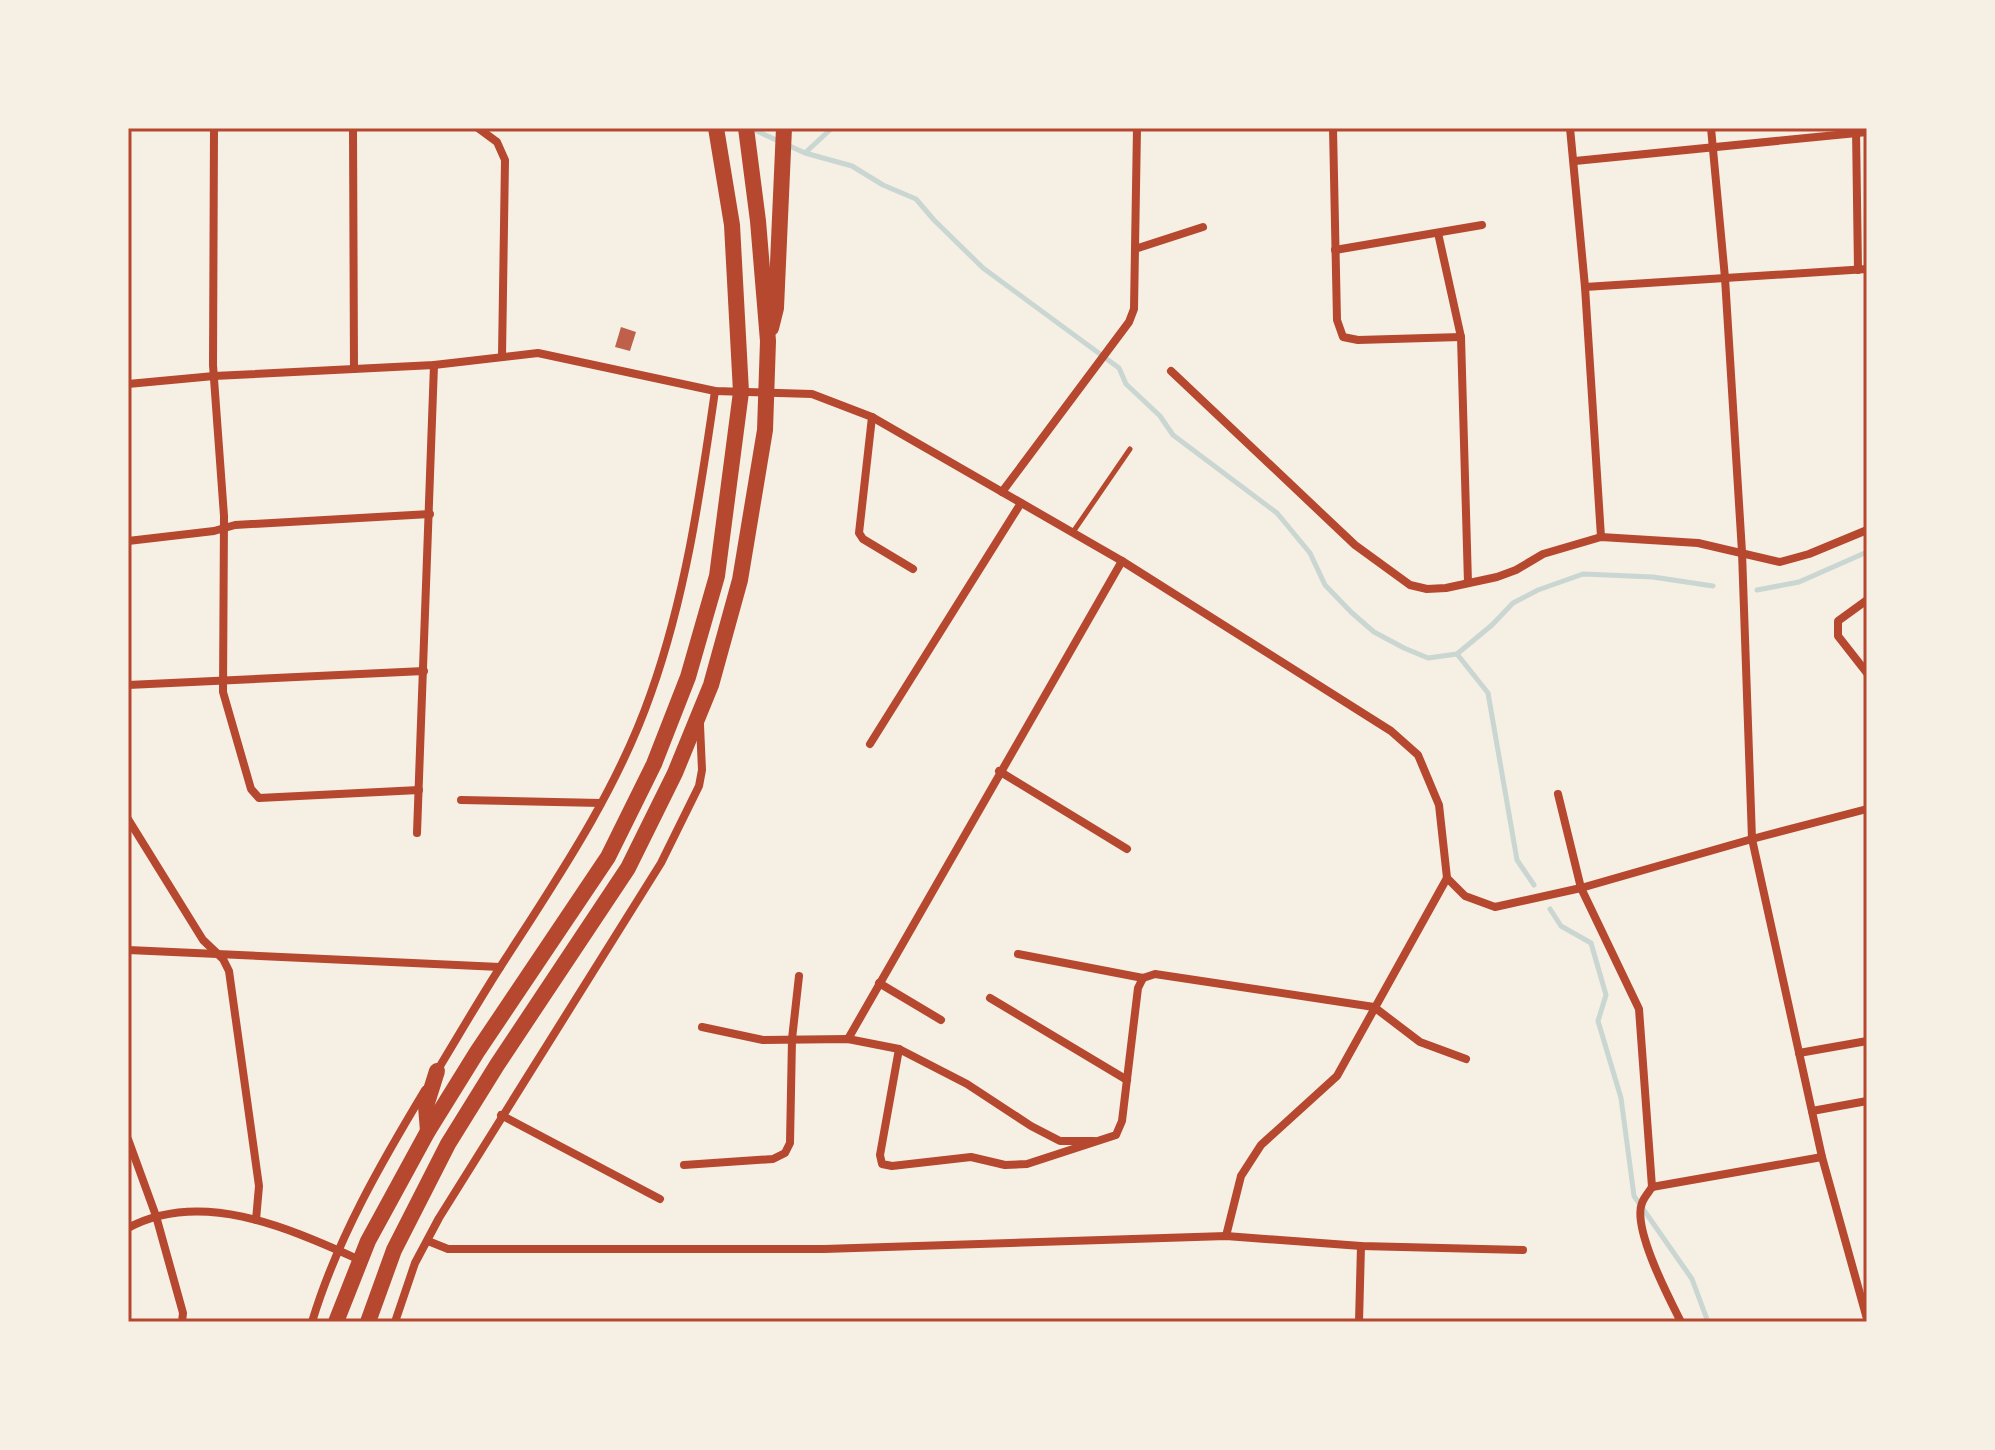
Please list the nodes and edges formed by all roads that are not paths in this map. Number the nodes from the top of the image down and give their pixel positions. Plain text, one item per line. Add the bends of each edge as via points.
1 (214, 128) edge
2 (353, 128) edge
3 (478, 128) edge
4 (746, 128) edge
5 (784, 128) edge
6 (1137, 128) edge
7 (1333, 128) edge
8 (1570, 128) edge
9 (1711, 128) edge
10 (1856, 131) edge
11 (720, 132) edge
12 (1867, 132) edge
13 (1712, 148) junction
14 (1575, 161) junction
15 (1482, 225) dead end
16 (1203, 227) dead end
17 (1438, 233) junction
18 (1135, 249) junction
19 (1335, 250) junction
20 (1862, 270) edge
21 (1725, 278) junction
22 (1585, 287) junction
23 (1461, 337) junction
24 (768, 341) junction
25 (502, 357) junction
26 (434, 365) junction
27 (354, 369) junction
28 (1171, 371) dead end
29 (214, 376) junction
30 (128, 384) edge
31 (715, 391) junction
32 (741, 392) junction
33 (766, 393) junction
34 (872, 417) junction
35 (1130, 449) dead end
36 (1002, 492) junction
37 (1021, 503) junction
38 (430, 514) junction
39 (224, 528) junction
40 (1867, 530) edge
41 (1073, 532) junction
42 (1601, 537) junction
43 (128, 541) edge
44 (1742, 552) junction
45 (1122, 561) junction
46 (913, 569) dead end
47 (1468, 583) junction
48 (1867, 600) edge
49 (424, 671) junction
50 (1867, 673) edge
51 (222, 679) junction
52 (128, 685) edge
53 (699, 715) junction
54 (870, 744) dead end
55 (999, 771) junction
56 (419, 790) junction
57 (1558, 794) dead end
58 (461, 800) dead end
59 (601, 803) junction
60 (1867, 809) edge
61 (128, 819) edge
62 (417, 833) dead end
63 (1752, 839) junction
64 (1127, 849) dead end
65 (1447, 878) junction
66 (1581, 888) junction
67 (128, 950) edge
68 (217, 954) junction
69 (1018, 954) dead end
70 (500, 967) junction
71 (799, 976) dead end
72 (1143, 978) junction
73 (879, 983) junction
74 (990, 998) dead end
75 (1374, 1007) junction
76 (941, 1020) dead end
77 (702, 1027) dead end
78 (792, 1039) junction
79 (848, 1039) junction
80 (1867, 1041) edge
81 (899, 1049) junction
82 (1799, 1053) junction
83 (1466, 1059) dead end
84 (437, 1071) junction
85 (1127, 1080) junction
86 (1867, 1101) edge
87 (1812, 1111) junction
88 (501, 1115) junction
89 (428, 1131) junction
90 (128, 1139) edge
91 (1102, 1141) junction
92 (1822, 1157) junction
93 (684, 1165) dead end
94 (1652, 1187) junction
95 (660, 1199) dead end
96 (156, 1216) junction
97 (256, 1220) junction
98 (128, 1228) edge
99 (1226, 1236) junction
100 (428, 1241) junction
101 (1361, 1246) junction
102 (1523, 1250) dead end
103 (339, 1251) junction
104 (360, 1260) junction
105 (1867, 1319) edge
106 (182, 1322) edge
107 (312, 1322) edge
108 (336, 1322) edge
109 (368, 1322) edge
110 (395, 1322) edge
111 (1359, 1322) edge
112 (1681, 1322) edge

1 - 29 street
2 - 27 street
3 - 25 street via 491,136 505,160
4 - 24 main road
5 - 24 main road via 776,308
6 - 18 street
7 - 19 street
8 - 14 street
9 - 13 street
10 - 12 street
10 - 13 street
10 - 20 street
11 - 32 main road via 732,225
13 - 14 street
13 - 21 street
14 - 22 street
15 - 17 street
16 - 18 street
17 - 19 street
17 - 23 street
18 - 36 street via 1134,309 1123,330
19 - 23 street via 1337,320 1343,337
20 - 21 street
21 - 22 street
21 - 44 street
22 - 42 street
23 - 47 street
24 - 33 main road
25 - 26 street
25 - 31 street via 547,354
26 - 27 street
26 - 38 street
27 - 29 street
28 - 47 street via 1355,545 1393,573 1427,589
29 - 30 street
29 - 39 street
31 - 32 street
31 - 59 street via 679,607 651,695
32 - 33 street
32 - 89 main road via 717,576 688,677 654,764 608,857
33 - 34 street via 812,394
33 - 53 main road via 765,430 740,580
34 - 36 street
34 - 46 street via 859,533
35 - 41 lane
36 - 37 street
37 - 41 street
37 - 54 street
38 - 39 street
38 - 49 street
39 - 43 street
39 - 51 street
40 - 44 street via 1780,562
41 - 45 street
42 - 44 street via 1698,543
42 - 47 street
44 - 63 street
45 - 55 street
45 - 65 street via 1391,731 1418,755 1439,805
48 - 50 street via 1838,621 1838,636
49 - 51 street
49 - 56 street
51 - 52 street
51 - 56 street via 228,719 255,796
53 - 88 street via 699,786 661,863
53 - 109 main road via 628,868 428,1180 394,1250
55 - 64 street
55 - 73 street
56 - 62 street
57 - 66 street
58 - 59 street
59 - 70 street
60 - 63 street
61 - 68 street
63 - 66 street
63 - 82 street
65 - 66 street via 1465,896 1495,907
65 - 75 street
66 - 94 street via 1639,1009
67 - 68 street
68 - 70 street
68 - 97 street via 229,971 259,1186
69 - 72 street
70 - 84 street
71 - 78 street
72 - 75 street via 1155,974
72 - 85 street
73 - 76 street
73 - 79 street
74 - 85 street
75 - 83 street via 1420,1042
75 - 99 street via 1337,1076 1261,1145 1241,1176
77 - 78 street via 763,1040
78 - 79 street
78 - 93 street via 790,1143 785,1153 773,1159
79 - 81 street
80 - 82 street
81 - 91 street via 1060,1141
81 - 91 street via 882,1164 971,1157 1027,1164
82 - 87 street
84 - 89 main road via 426,1106
84 - 103 street via 386,1155
85 - 91 street via 1122,1121 1116,1135
86 - 87 street
87 - 92 street
88 - 95 street
88 - 100 street
89 - 104 main road
90 - 96 street
92 - 94 street
92 - 105 street
94 - 112 street via 1640,1205 1642,1229
96 - 97 street via 183,1212
96 - 98 street
96 - 106 street
97 - 103 street
99 - 100 street via 824,1249 448,1249
99 - 101 street
100 - 110 street
101 - 102 street
101 - 111 street
103 - 104 street
103 - 107 street
104 - 108 main road

